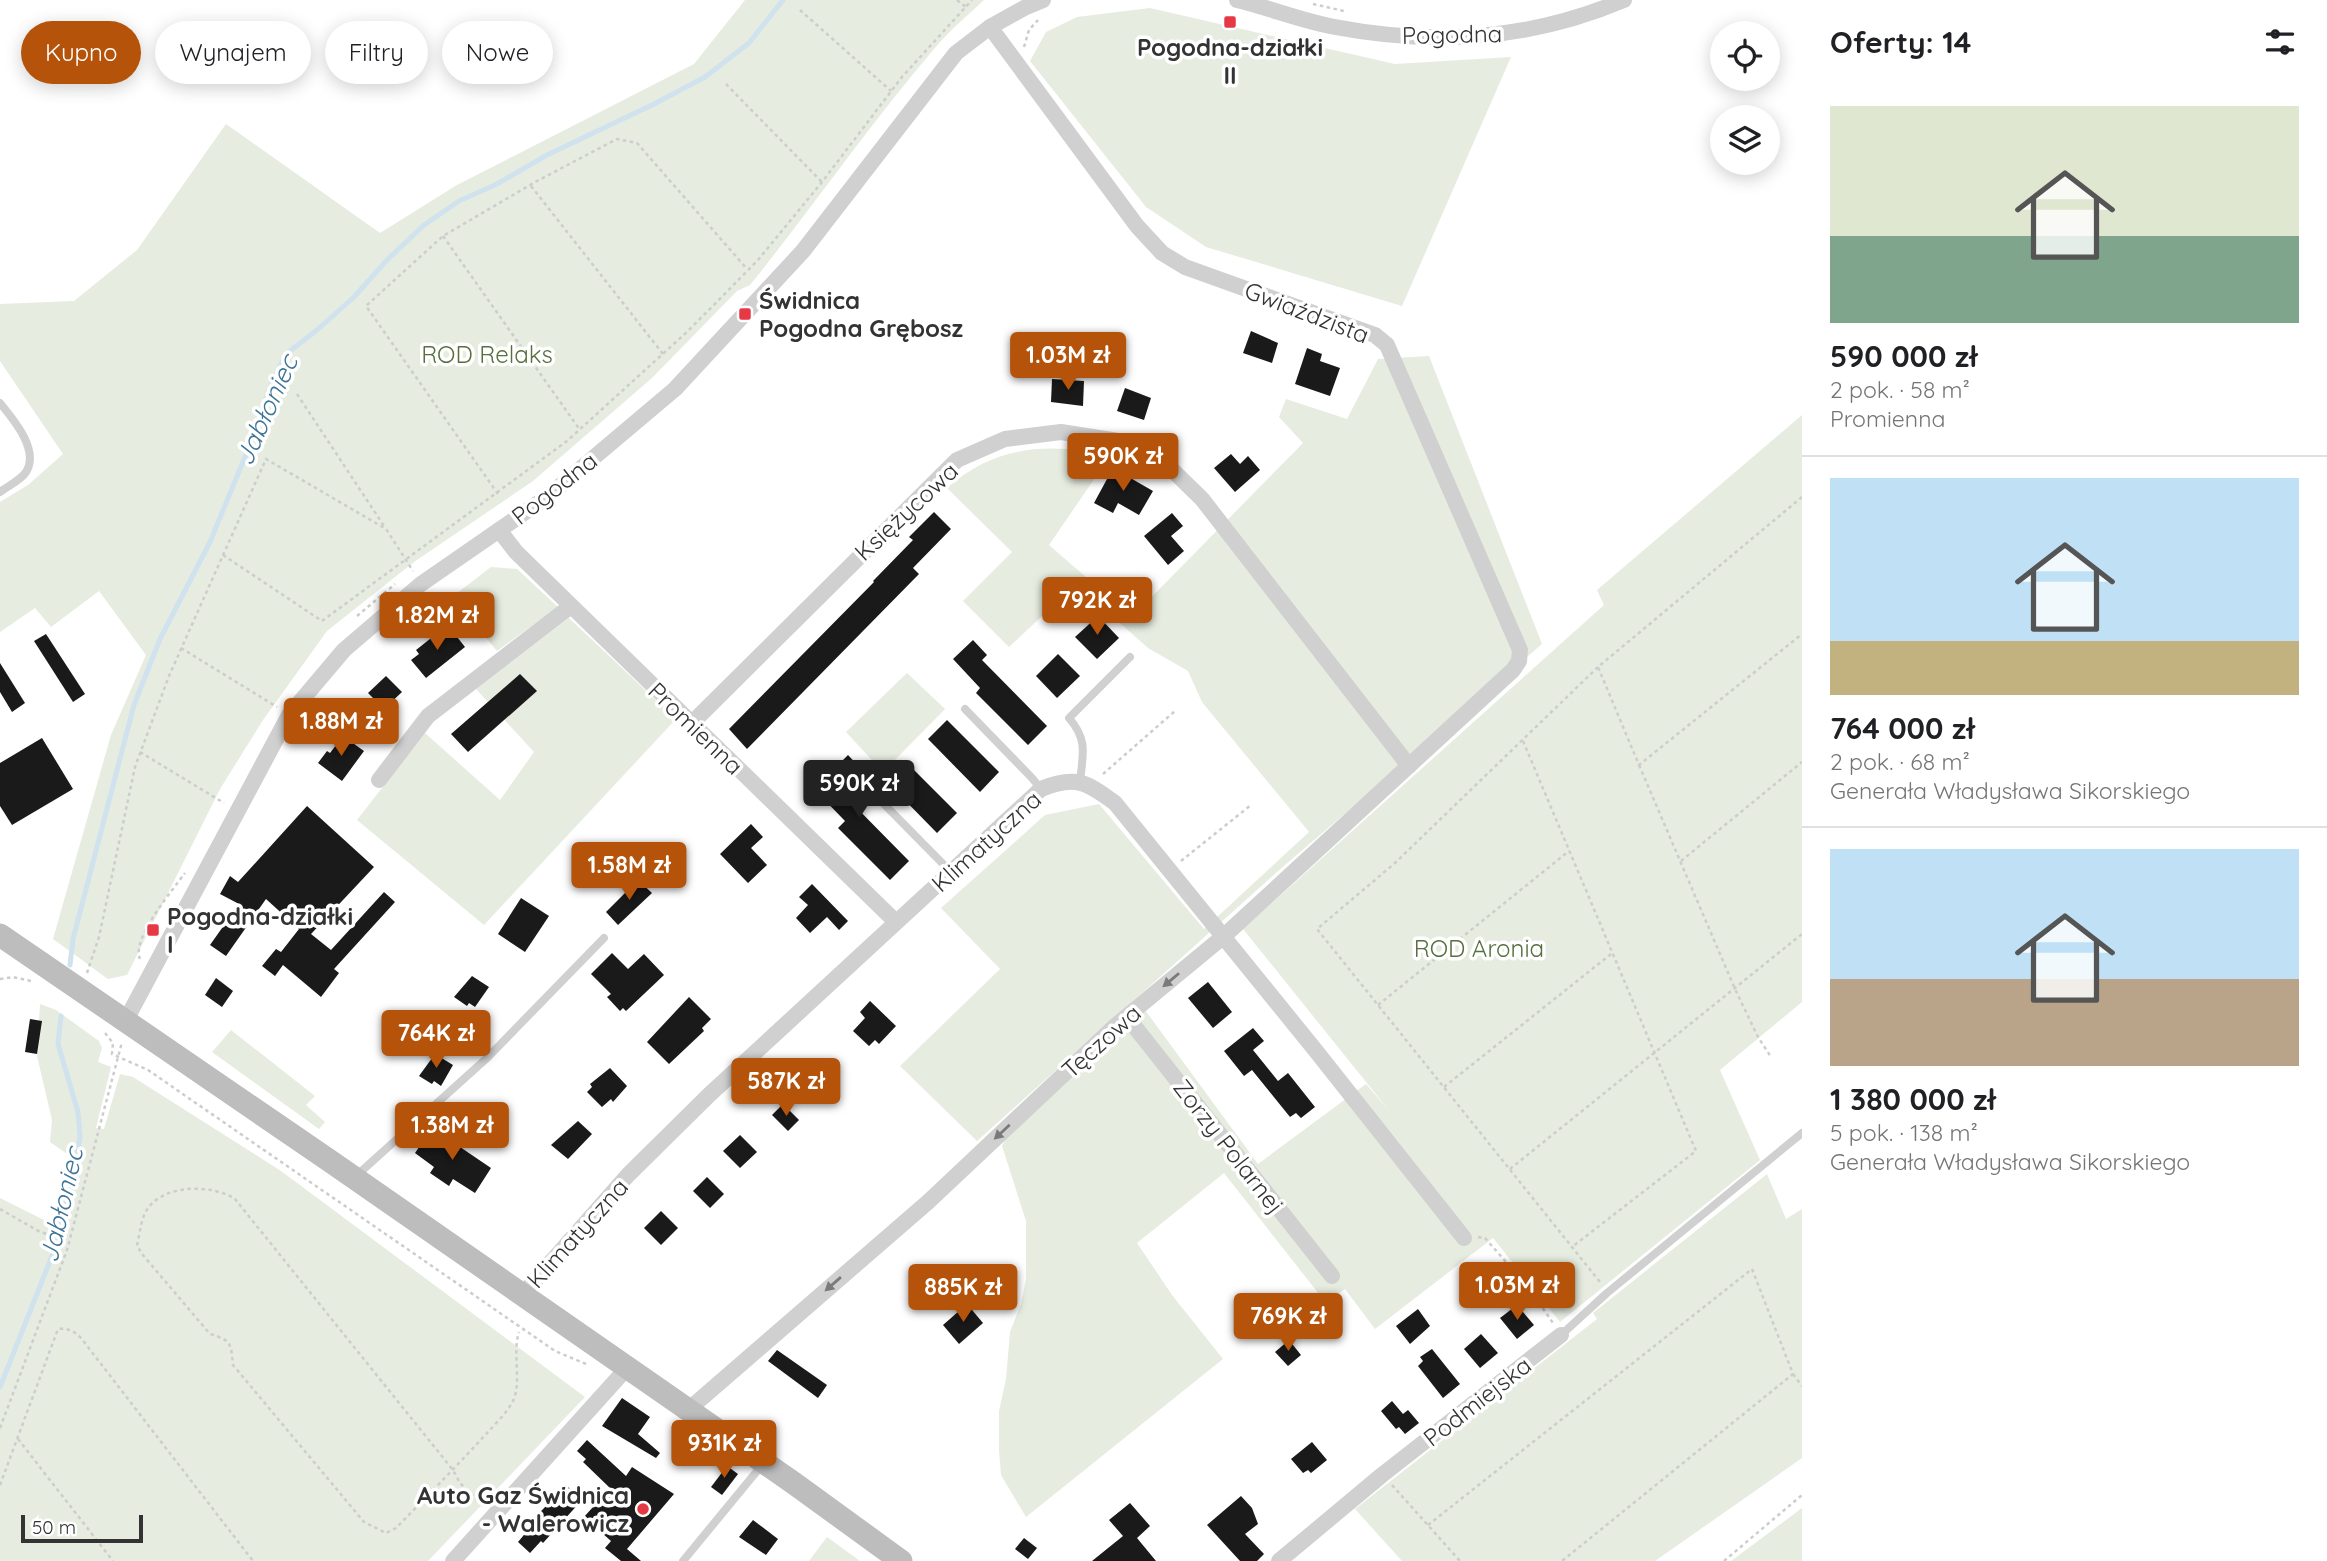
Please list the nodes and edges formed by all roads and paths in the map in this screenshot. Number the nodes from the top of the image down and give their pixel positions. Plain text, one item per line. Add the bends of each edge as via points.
1 (957, 0) edge
2 (972, 0) edge
3 (1237, 0) edge
4 (1624, 0) edge
5 (1302, 1) edge
6 (1037, 2) edge
7 (966, 7) junction
8 (800, 10) dead end
9 (1351, 12) dead end
10 (990, 27) junction
11 (1013, 57) junction
12 (726, 85) dead end
13 (891, 91) junction
14 (822, 182) junction
15 (530, 185) junction
16 (443, 236) junction
17 (748, 270) junction
18 (663, 354) junction
19 (297, 394) dead end
20 (0, 403) edge
21 (580, 430) junction
22 (0, 492) edge
23 (498, 494) junction
24 (1802, 497) edge
25 (386, 529) junction
26 (499, 530) junction
27 (223, 555) junction
28 (404, 558) junction
29 (404, 577) dead end
30 (417, 578) junction
31 (395, 583) dead end
32 (571, 606) junction
33 (351, 621) dead end
34 (1802, 634) edge
35 (181, 648) junction
36 (1130, 657) dead end
37 (1598, 667) junction
38 (1513, 670) joint
39 (284, 699) dead end
40 (965, 709) dead end
41 (1175, 711) dead end
42 (692, 723) junction
43 (1522, 740) junction
44 (140, 752) junction
45 (1802, 762) edge
46 (1639, 765) junction
47 (1409, 766) junction
48 (379, 780) dead end
49 (1086, 784) junction
50 (1041, 789) junction
51 (875, 795) dead end
52 (1251, 805) dead end
53 (238, 811) junction
54 (1569, 851) junction
55 (1681, 862) junction
56 (187, 869) dead end
57 (1170, 870) junction
58 (951, 872) junction
59 (896, 922) junction
60 (1802, 934) edge
61 (1224, 936) junction
62 (1, 938) edge
63 (604, 938) dead end
64 (137, 949) dead end
65 (1612, 953) junction
66 (0, 979) edge
67 (41, 986) dead end
68 (82, 989) junction
69 (1735, 989) junction
70 (1378, 1005) junction
71 (1127, 1017) junction
72 (126, 1020) junction
73 (103, 1031) dead end
74 (1655, 1054) junction
75 (119, 1056) junction
76 (1771, 1057) dead end
77 (1444, 1087) junction
78 (1802, 1133) edge
79 (1510, 1169) junction
80 (354, 1178) junction
81 (0, 1209) edge
82 (1464, 1238) joint
83 (69, 1240) junction
84 (1572, 1247) junction
85 (1332, 1276) dead end
86 (1607, 1293) junction
87 (522, 1295) junction
88 (519, 1332) dead end
89 (1561, 1335) junction
90 (622, 1373) junction
91 (1793, 1374) junction
92 (1802, 1385) edge
93 (692, 1406) junction
94 (0, 1428) edge
95 (17, 1438) junction
96 (763, 1462) junction
97 (453, 1470) junction
98 (1382, 1475) junction
99 (0, 1485) edge
100 (1802, 1494) edge
101 (494, 1516) junction
102 (1428, 1525) junction
103 (113, 1561) edge
104 (253, 1561) edge
105 (453, 1561) edge
106 (682, 1561) edge
107 (901, 1561) edge
108 (1279, 1561) edge
109 (1460, 1561) edge
110 (1562, 1561) edge
111 (1724, 1561) edge

1 - 7 path
2 - 7 path
3 - 4 street, Pogodna via 1333,27 1426,39 1465,38 1562,23
5 - 9 path
6 - 10 street, Pogodna
6 - 11 path via 1038,20 1029,30 1025,47
7 - 13 path
8 - 13 path
10 - 11 street, Gwiaździsta
10 - 26 street, Pogodna via 956,53 803,251 676,390 547,497
11 - 38 street, Gwiaździsta via 1137,226 1162,253 1185,267 1375,335 1387,345 1520,650
12 - 14 path
13 - 14 path
14 - 17 path
15 - 16 path
15 - 17 path via 617,139 637,143
15 - 18 path
16 - 21 path
16 - 23 path via 366,306
17 - 18 path
18 - 21 path
19 - 25 path
20 - 22 lane via 30,450 31,463 25,474
21 - 23 path
23 - 28 path
24 - 37 path
25 - 27 path via 266,459
25 - 28 path
26 - 30 street, Pogodna
26 - 32 street, Promienna
27 - 28 path via 322,621
27 - 35 path
28 - 30 path
29 - 30 path
30 - 53 street, Pogodna via 344,650 289,715
31 - 33 path
32 - 42 street, Promienna
32 - 48 street via 428,716
34 - 46 path
35 - 39 path via 278,708
35 - 44 path
36 - 49 lane via 1069,718 1080,730
37 - 43 path
37 - 46 path
38 - 47 street, Tęczowa
40 - 50 lane
41 - 49 path
42 - 47 street, Księżycowa via 957,460 1005,439 1061,432 1118,441 1163,461 1202,499
42 - 59 street, Promienna
43 - 54 path
43 - 70 path via 1395,863 1317,929
44 - 53 path
44 - 68 path via 99,937
45 - 55 path
46 - 55 path
47 - 61 street, Tęczowa
49 - 50 street, Klimatyczna via 1060,781
49 - 57 street via 1115,803
50 - 58 street, Klimatyczna
51 - 58 lane
52 - 57 path
53 - 72 street, Pogodna
54 - 65 path
54 - 70 path
55 - 69 path
56 - 64 path
57 - 61 street
58 - 59 street, Klimatyczna
59 - 87 street, Klimatyczna via 709,1095 582,1225
60 - 69 path
61 -> 71 street, Tęczowa
61 - 82 street
62 - 68 street
63 - 80 lane via 487,1058
65 - 74 path
65 - 77 path
66 - 67 path via 13,977
68 - 72 street
69 - 74 path
69 - 76 path
70 - 77 path
71 - 85 street, Zorzy Polarnej
71 -> 93 street, Tęczowa via 928,1202
72 - 75 path
72 - 80 street
73 - 75 path via 113,1042 112,1054
74 - 79 path
74 - 84 path via 1696,1151
75 - 83 path
75 - 90 path via 148,1070 555,1351
77 - 79 path
78 - 86 lane, Podmiejska
79 - 84 path
80 - 87 street
81 - 83 path via 40,1232
82 - 89 path via 1485,1238 1529,1288
83 - 94 path
84 - 86 path
86 - 89 lane, Podmiejska
87 - 90 street
88 - 97 path via 513,1401
89 - 98 street, Podmiejska
90 - 93 street
90 - 101 street
91 - 92 path
91 - 102 path via 1752,1269
91 - 110 path
93 - 96 street
95 - 99 path
95 - 103 path
95 - 104 path via 58,1329 74,1331
96 - 106 lane
96 - 107 street
97 - 97 path via 396,1528 386,1533 364,1522 233,1365 225,1338 209,1334 142,1254 137,1245 146,1209 160,1195 208,1188 235,1199
97 - 101 path
98 - 102 path
98 - 108 street, Podmiejska
100 - 111 path
101 - 105 street
102 - 109 path

